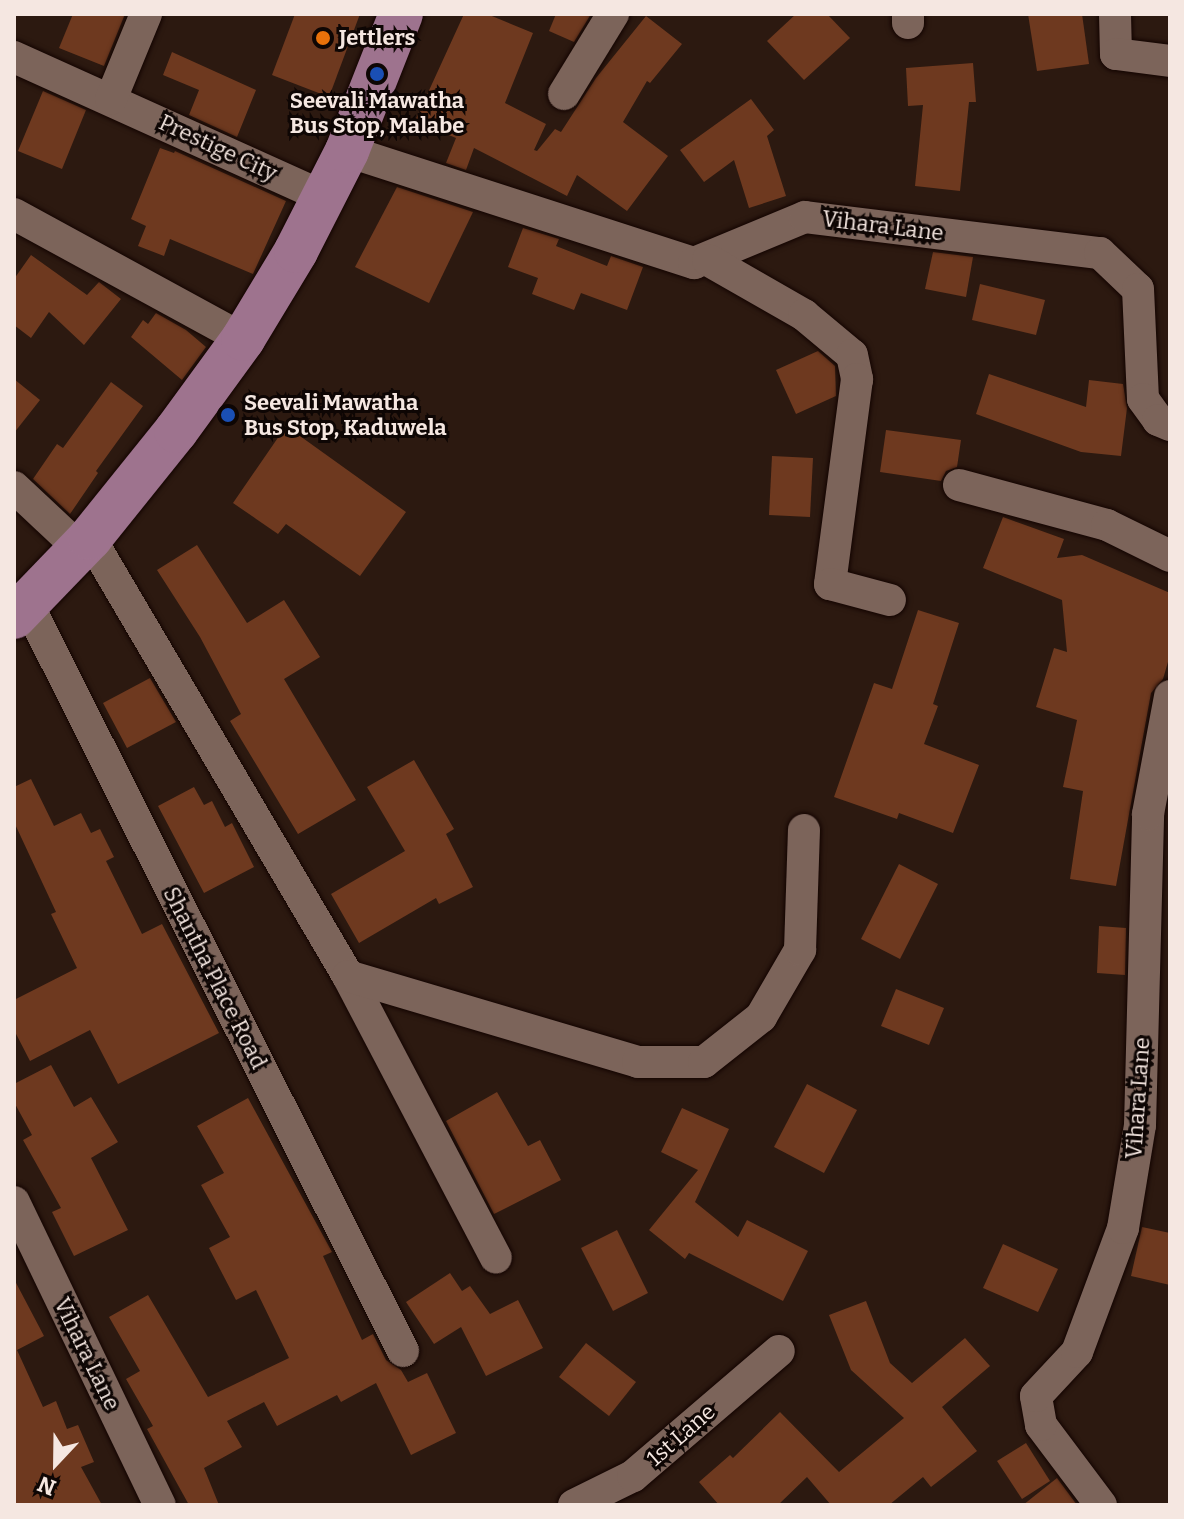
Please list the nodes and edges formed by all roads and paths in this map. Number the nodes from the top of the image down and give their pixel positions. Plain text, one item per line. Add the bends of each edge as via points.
1 (146, 14) edge
2 (401, 14) edge
3 (613, 14) edge
4 (1115, 14) edge
5 (14, 57) edge
6 (1170, 61) edge
7 (564, 94) dead end
8 (111, 99) junction
9 (347, 151) junction
10 (324, 197) junction
11 (14, 214) edge
12 (708, 260) junction
13 (243, 339) junction
14 (1170, 425) edge
15 (959, 485) dead end
16 (14, 487) edge
17 (85, 543) junction
18 (1170, 556) edge
19 (890, 600) dead end
20 (21, 611) edge
21 (1170, 696) edge
22 (1159, 823) edge
23 (804, 830) dead end
24 (348, 976) junction
25 (14, 1202) edge
26 (496, 1258) dead end
27 (403, 1351) dead end
28 (779, 1351) dead end
29 (160, 1505) edge
30 (574, 1505) edge
31 (1101, 1505) edge

1 - 8 street
2 - 9 main road
3 - 7 street
4 - 6 street via 1116,54
5 - 8 street, Prestige City
8 - 10 street, Prestige City
9 - 10 main road
9 - 12 street via 694,263
10 - 13 main road
11 - 13 street
12 - 14 street, Vihara Lane via 805,217 1100,253 1138,289 1143,399 1158,420
12 - 19 street via 804,315 852,355 857,379 830,584
13 - 17 main road
15 - 18 street via 1107,525
16 - 17 street
17 - 20 main road
17 - 24 street
20 - 27 street, Shantha Place Road
21 - 22 street, Vihara Lane
22 - 31 street, Vihara Lane via 1140,1125 1123,1228 1077,1352 1036,1396 1041,1425
23 - 24 street via 800,950 761,1017 704,1062 638,1062
24 - 26 street
25 - 29 street, Vihara Lane
28 - 30 street, 1st Lane via 633,1476

